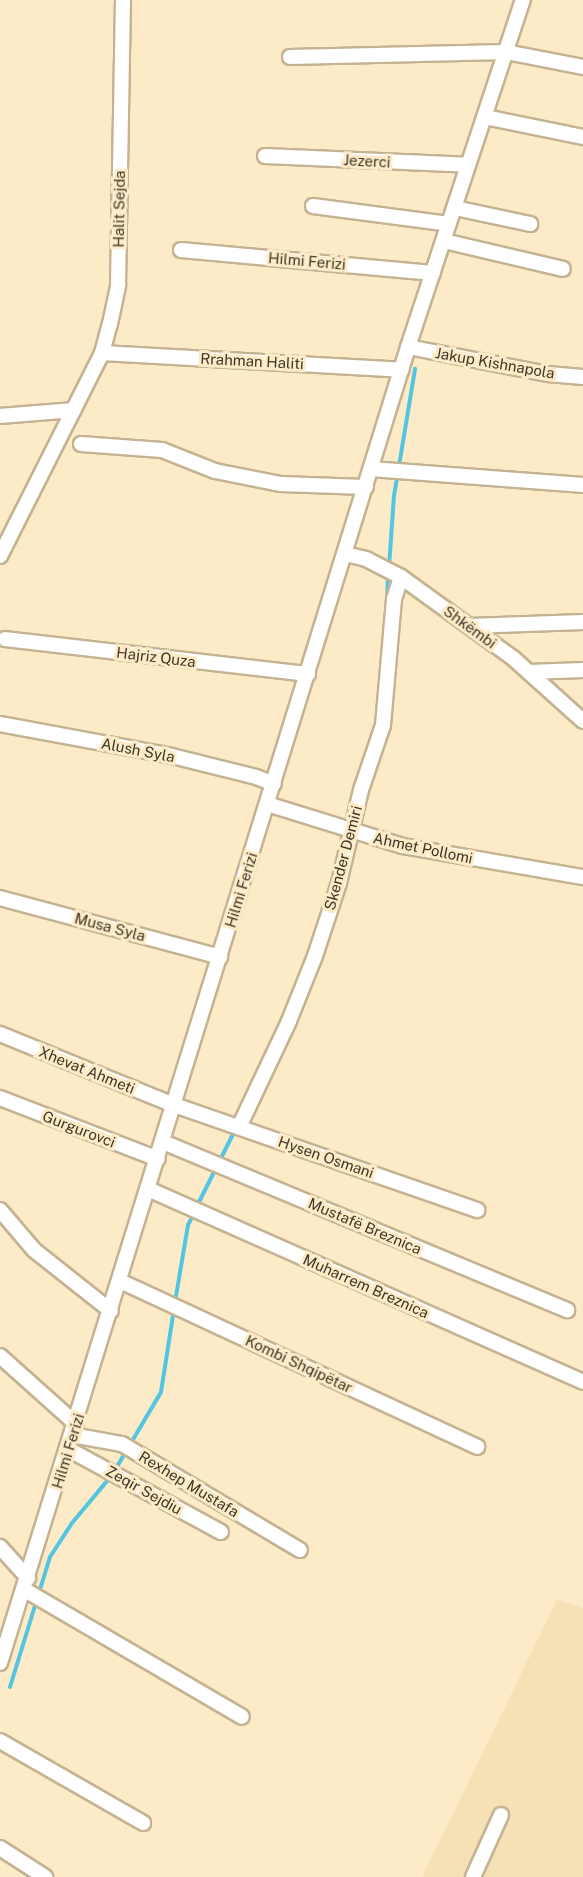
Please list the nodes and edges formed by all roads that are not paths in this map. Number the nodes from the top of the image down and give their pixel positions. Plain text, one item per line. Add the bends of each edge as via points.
1 (123, 0) edge
2 (523, 0) edge
3 (506, 52) junction
4 (290, 57) dead end
5 (583, 68) edge
6 (485, 117) junction
7 (583, 137) edge
8 (265, 156) dead end
9 (468, 165) junction
10 (313, 207) dead end
11 (454, 208) junction
12 (449, 224) junction
13 (530, 224) dead end
14 (444, 241) junction
15 (181, 250) dead end
16 (562, 269) dead end
17 (433, 273) junction
18 (408, 347) junction
19 (102, 353) junction
20 (402, 370) junction
21 (583, 377) edge
22 (74, 410) junction
23 (0, 416) edge
24 (81, 444) dead end
25 (371, 469) junction
26 (583, 485) edge
27 (366, 487) junction
28 (345, 554) junction
29 (0, 556) edge
30 (398, 575) junction
31 (583, 622) edge
32 (469, 626) junction
33 (5, 639) dead end
34 (583, 670) edge
35 (529, 672) junction
36 (308, 674) junction
37 (583, 721) edge
38 (0, 724) edge
39 (274, 784) junction
40 (267, 804) junction
41 (346, 830) junction
42 (583, 877) edge
43 (0, 898) edge
44 (220, 957) junction
45 (0, 1034) edge
46 (0, 1098) edge
47 (174, 1105) junction
48 (235, 1126) junction
49 (163, 1142) junction
50 (158, 1159) junction
51 (148, 1189) junction
52 (0, 1210) edge
53 (477, 1210) dead end
54 (120, 1281) junction
55 (567, 1310) dead end
56 (111, 1311) junction
57 (0, 1356) edge
58 (583, 1382) edge
59 (72, 1436) junction
60 (477, 1447) dead end
61 (221, 1532) dead end
62 (0, 1547) edge
63 (300, 1550) dead end
64 (27, 1587) junction
65 (0, 1663) edge
66 (242, 1717) dead end
67 (0, 1741) edge
68 (501, 1815) dead end
69 (143, 1823) dead end
70 (0, 1848) edge
71 (45, 1877) edge
72 (473, 1877) edge

1 - 19 street, Halit Sejda via 118,285
2 - 3 street, Hilmi Ferizi
3 - 4 street
3 - 5 street
3 - 6 street, Hilmi Ferizi
6 - 7 street
6 - 9 street, Hilmi Ferizi
8 - 9 street, Jezerci
9 - 11 street, Hilmi Ferizi
10 - 12 street
11 - 12 street, Hilmi Ferizi
11 - 13 street
12 - 14 street, Hilmi Ferizi
14 - 16 street
14 - 17 street, Hilmi Ferizi
15 - 17 street, Hilmi Ferizi
17 - 18 street, Hilmi Ferizi
18 - 20 street, Hilmi Ferizi
18 - 21 street, Jakup Kishnapola
19 - 20 street, Rrahman Haliti
19 - 22 street, Halit Sejda
20 - 25 street, Hilmi Ferizi
22 - 23 street
22 - 29 street, Halit Sejda
24 - 27 street via 162,450 215,471 280,484
25 - 26 street
25 - 27 street, Hilmi Ferizi
27 - 28 street, Hilmi Ferizi
28 - 30 street, Shkëmbi
28 - 36 street, Hilmi Ferizi
30 - 32 street, Shkëmbi
30 - 41 street, Skender Demiri via 383,725
31 - 32 street
32 - 35 street, Shkëmbi
33 - 36 street, Hajriz Quza
34 - 35 street
35 - 37 street, Shkëmbi
36 - 39 street, Hilmi Ferizi
38 - 39 street, Alush Syla via 172,756
39 - 40 street, Hilmi Ferizi
40 - 41 street, Ahmet Pollomi
40 - 44 street, Hilmi Ferizi
41 - 42 street, Ahmet Pollomi via 403,846
41 - 48 street, Skender Demiri via 339,883 315,956 289,1021
43 - 44 street, Musa Syla
44 - 47 street, Hilmi Ferizi
45 - 47 street, Xhevat Ahmeti
46 - 50 street, Gurgurovci
47 - 48 street, Hysen Osmani
47 - 49 street, Hilmi Ferizi
48 - 53 street, Hysen Osmani
49 - 50 street, Hilmi Ferizi
49 - 55 street, Mustafë Breznica
50 - 51 street, Hilmi Ferizi
51 - 54 street, Hilmi Ferizi
51 - 58 street, Muharrem Breznica
52 - 56 street via 34,1250
54 - 56 street, Hilmi Ferizi
54 - 60 street, Kombi Shqipëtar
56 - 59 street, Hilmi Ferizi
57 - 59 street, Zeqir Sejdiu
59 - 61 street, Zeqir Sejdiu via 105,1469
59 - 63 street, Rexhep Mustafa via 122,1444
59 - 64 street, Hilmi Ferizi
62 - 64 street
64 - 65 street, Hilmi Ferizi
64 - 66 street via 45,1602
67 - 69 street
68 - 72 street
70 - 71 street

